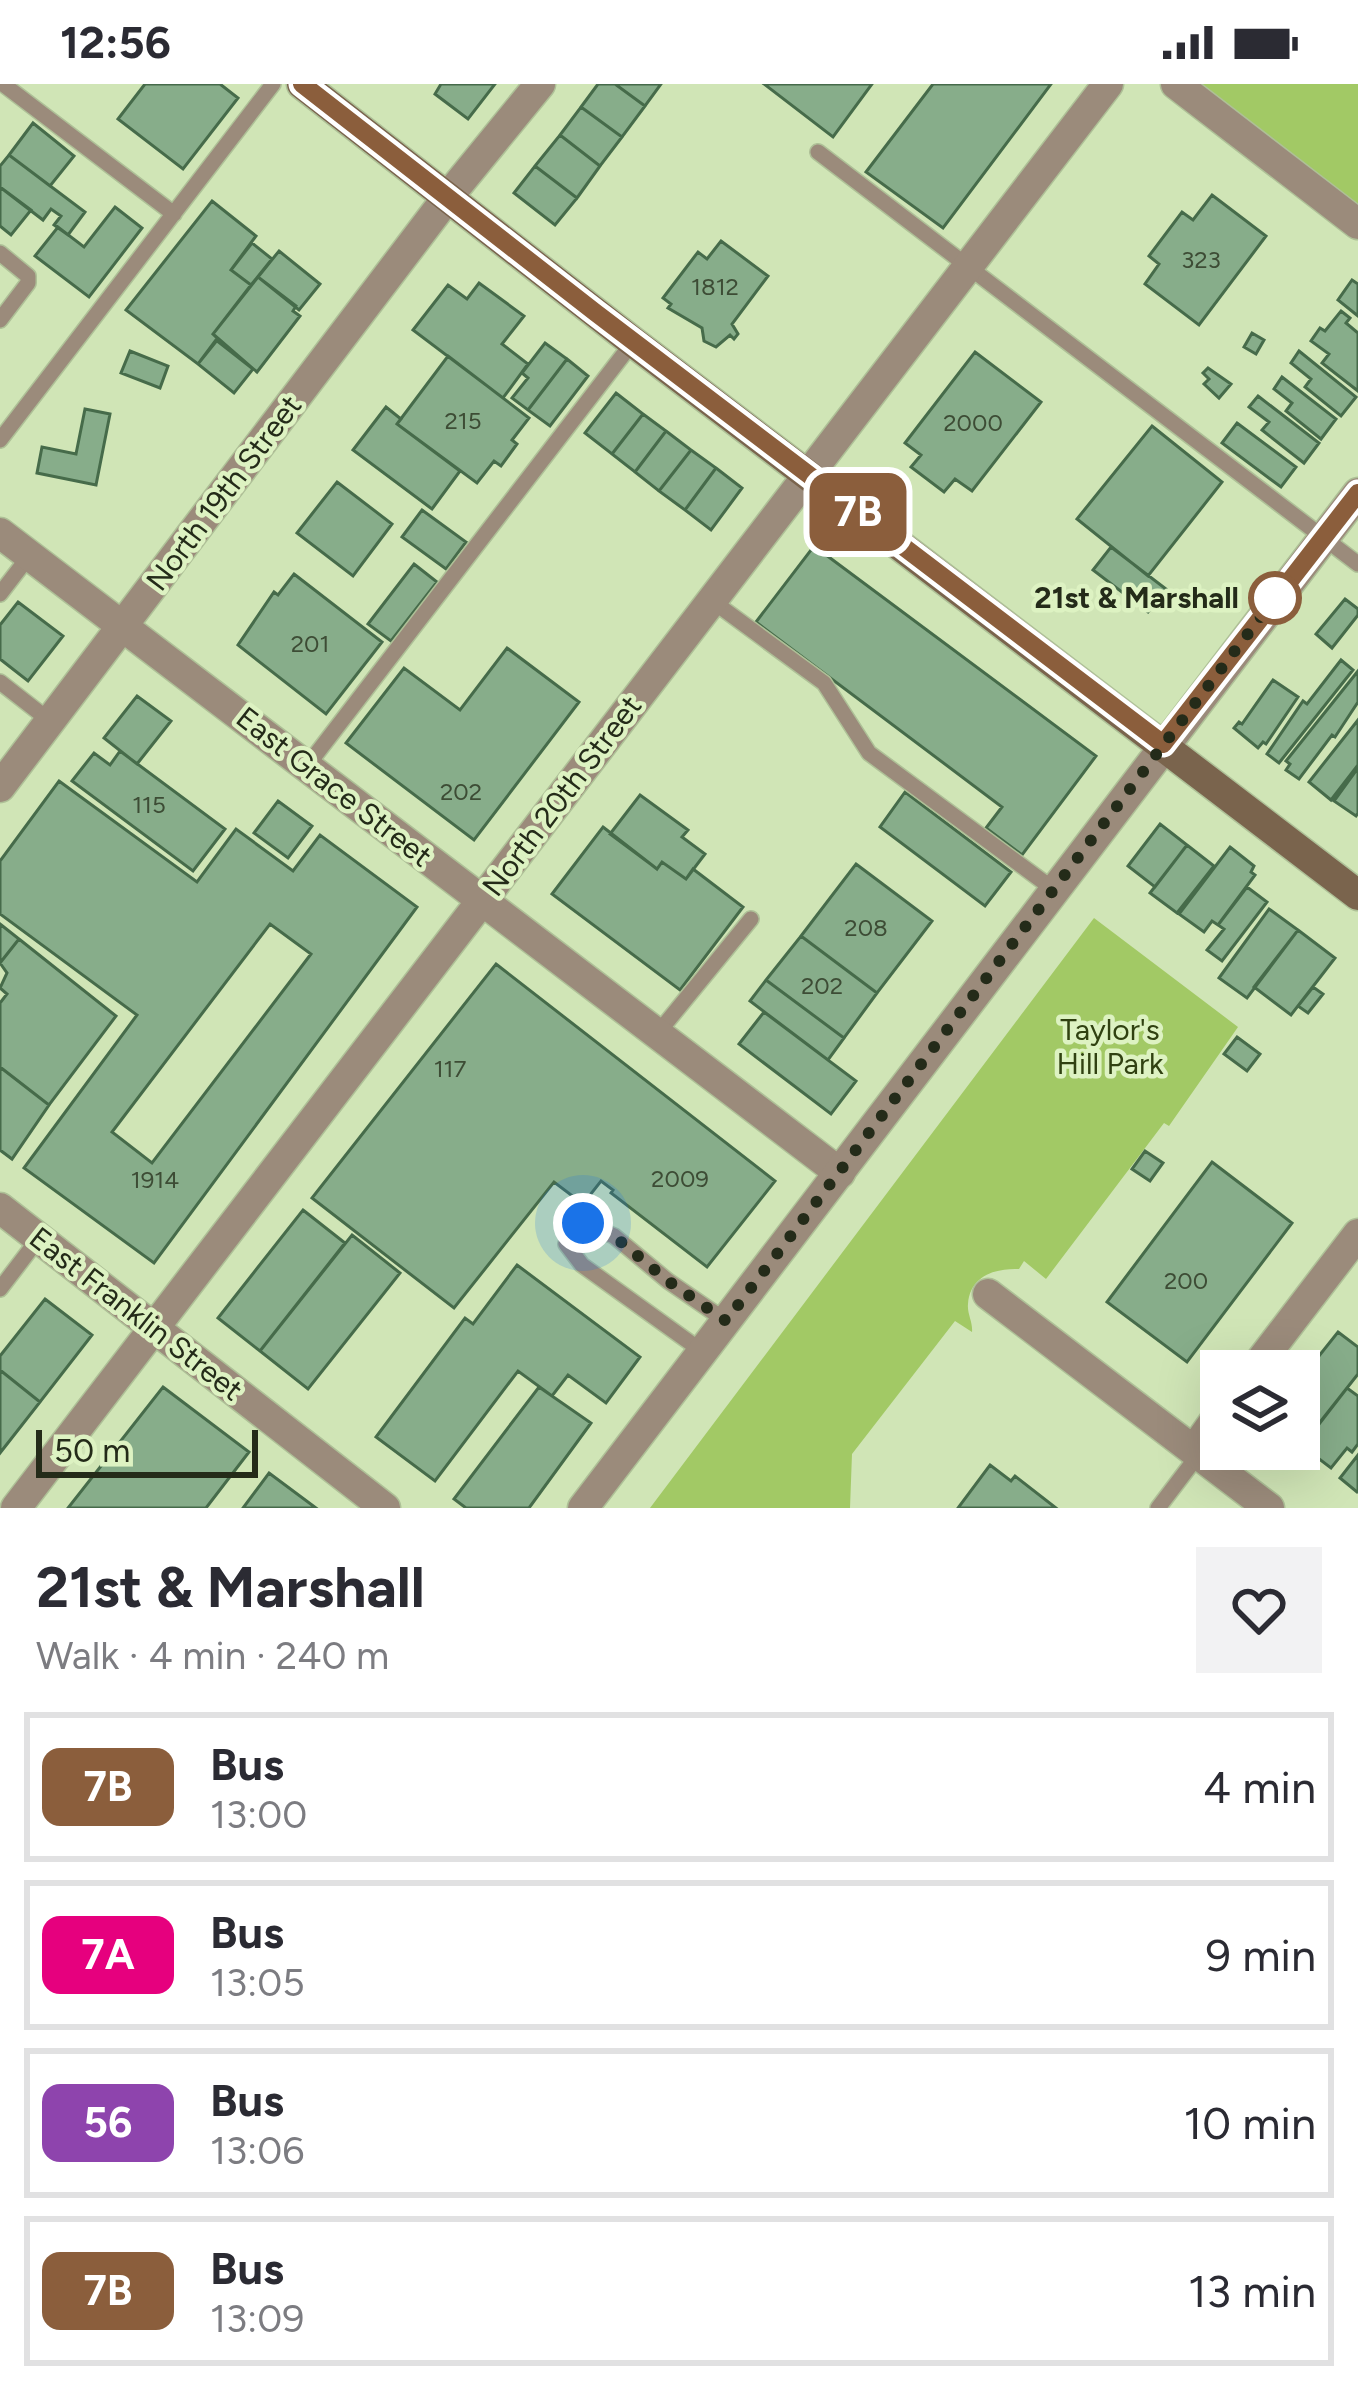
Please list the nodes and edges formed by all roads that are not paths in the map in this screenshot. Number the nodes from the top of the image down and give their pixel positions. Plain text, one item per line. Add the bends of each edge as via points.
1 (3, 84) edge
2 (273, 84) edge
3 (302, 84) edge
4 (540, 84) edge
5 (1108, 84) edge
6 (1176, 84) edge
7 (818, 152) dead end
8 (447, 198) junction
9 (174, 214) junction
10 (1358, 224) edge
11 (0, 253) edge
12 (968, 266) junction
13 (0, 320) edge
14 (633, 341) junction
15 (0, 440) edge
16 (807, 473) junction
17 (1358, 493) edge
18 (0, 533) edge
19 (1323, 537) junction
20 (30, 555) junction
21 (1358, 564) edge
22 (0, 595) edge
23 (711, 600) junction
24 (123, 625) junction
25 (0, 682) edge
26 (50, 721) junction
27 (1163, 744) junction
28 (307, 766) junction
29 (0, 787) edge
30 (1053, 889) junction
31 (1358, 895) edge
32 (482, 900) junction
33 (751, 919) dead end
34 (657, 1034) junction
35 (840, 1173) junction
36 (0, 1208) edge
37 (1358, 1234) edge
38 (39, 1238) junction
39 (0, 1289) edge
40 (988, 1294) dead end
41 (726, 1321) junction
42 (156, 1326) junction
43 (1269, 1350) edge
44 (703, 1352) junction
45 (1200, 1446) edge
46 (1196, 1452) junction
47 (16, 1508) edge
48 (385, 1508) edge
49 (583, 1508) edge
50 (1158, 1508) edge
51 (1269, 1508) edge

1 - 9 lane
2 - 9 lane
3 - 8 main road
4 - 8 street, North 19th Street
5 - 12 street, North 20th Street
6 - 10 street
7 - 12 lane
8 - 14 main road
8 - 24 street, North 19th Street
9 - 15 lane
11 - 13 lane via 28,276
12 - 16 street, North 20th Street
12 - 19 lane
14 - 16 main road
14 - 28 lane
16 - 23 street, North 20th Street
16 - 27 main road
17 - 19 street
18 - 20 street, East Grace Street
19 - 21 lane
19 - 27 street
20 - 22 lane
20 - 24 street, East Grace Street
23 - 30 lane via 824,683 868,753
23 - 32 street, North 20th Street
24 - 26 street, North 19th Street
24 - 28 street, East Grace Street
25 - 26 lane
26 - 29 street, North 19th Street
27 - 30 street
27 - 31 main road
28 - 32 street, East Grace Street
30 - 35 street
32 - 34 street, East Grace Street
32 - 42 street, North 20th Street
33 - 34 lane
34 - 35 street, East Grace Street
35 - 41 street
36 - 38 street, East Franklin Street
37 - 43 street
38 - 39 lane
38 - 42 street, East Franklin Street
40 - 46 street
41 - 44 street
41 - 44 lane via 614,1236 583,1223 566,1244 582,1265
42 - 47 street, North 20th Street
42 - 48 street, East Franklin Street
44 - 49 street
45 - 46 street
46 - 50 lane
46 - 51 street

